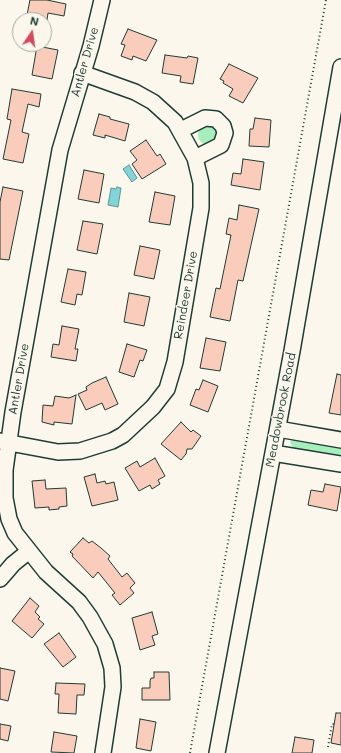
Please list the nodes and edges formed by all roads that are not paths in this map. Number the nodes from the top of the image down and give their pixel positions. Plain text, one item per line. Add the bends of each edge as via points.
1 (102, 0) edge
2 (341, 67) edge
3 (82, 73) junction
4 (181, 130) junction
5 (195, 158) junction
6 (278, 428) junction
7 (341, 440) edge
8 (4, 442) edge
9 (273, 453) junction
10 (341, 464) edge
11 (29, 551) junction
12 (0, 579) edge
13 (103, 753) edge
14 (217, 753) edge

1 - 3 street, Antler Drive
2 - 6 street, Meadowbrook Road
3 - 4 street, Reindeer Drive via 144,97 168,115
3 - 8 street, Antler Drive via 60,150
4 - 5 street, Reindeer Drive
4 - 5 street via 205,118 216,119 223,126 224,133 220,145
5 - 8 street, Reindeer Drive via 201,183 201,208 175,362 167,389 153,407 123,435 92,449 58,452
6 - 7 street
6 - 9 street, Meadowbrook Road
8 - 11 street, Antler Drive via 4,498 15,533
9 - 10 street
9 - 14 street, Meadowbrook Road
11 - 12 street
11 - 13 street, Antler Drive via 46,572 79,602 106,644 112,668 113,687

